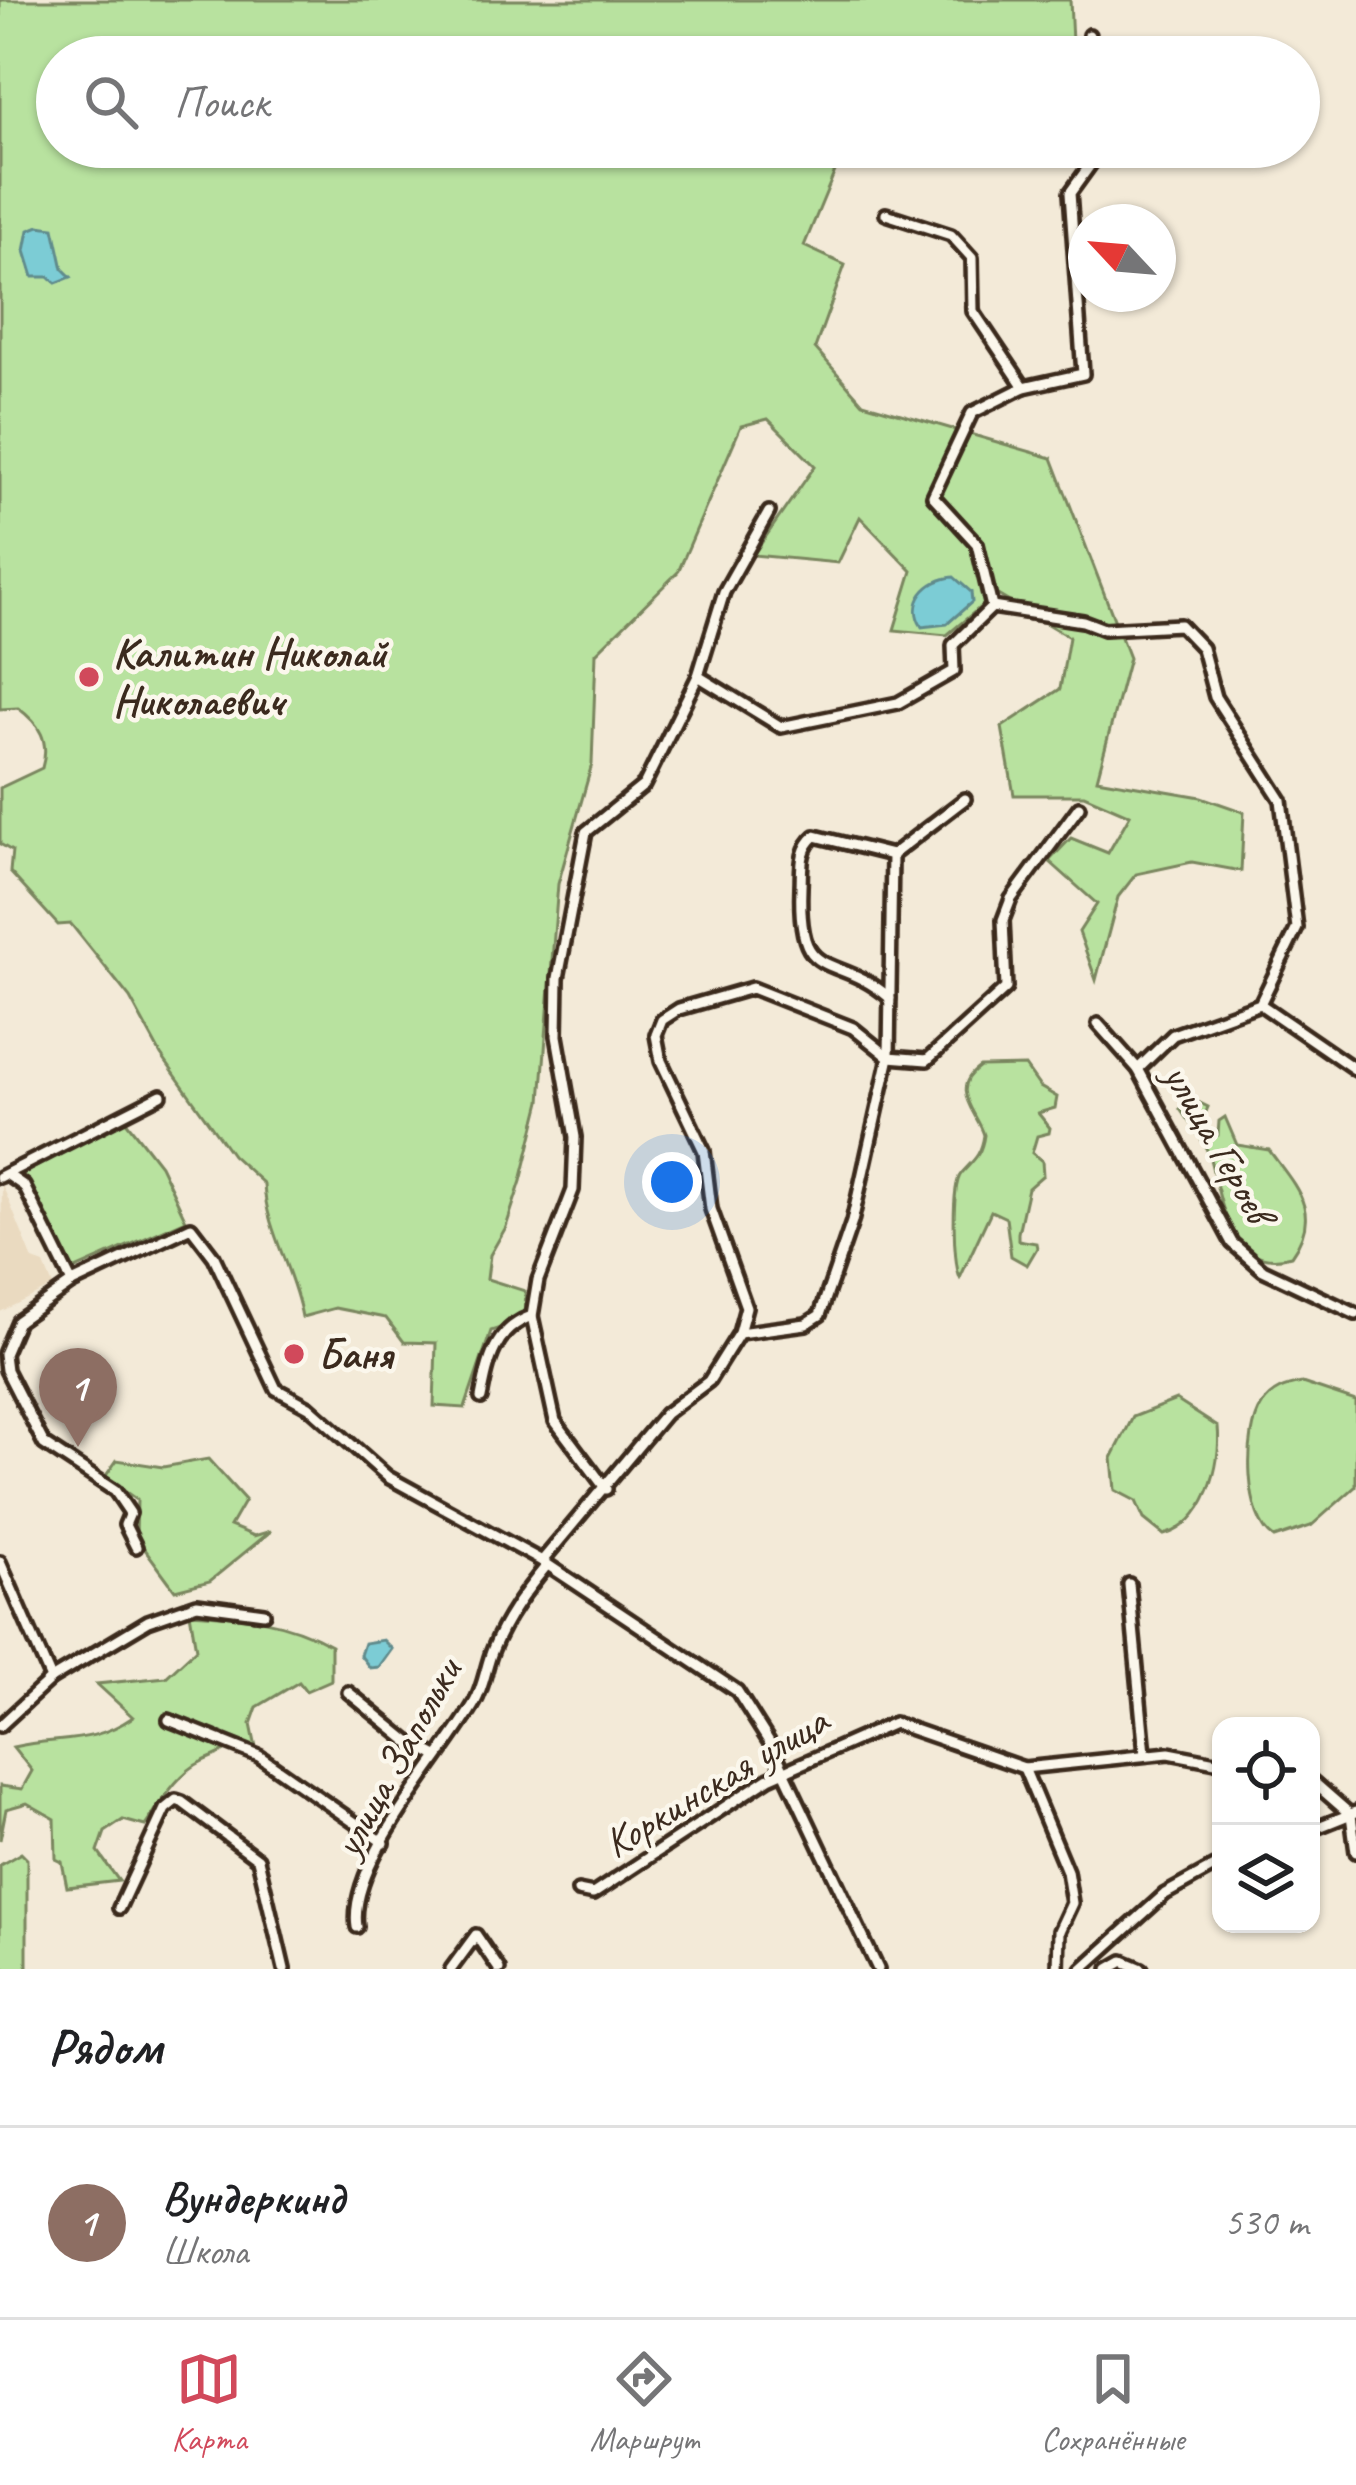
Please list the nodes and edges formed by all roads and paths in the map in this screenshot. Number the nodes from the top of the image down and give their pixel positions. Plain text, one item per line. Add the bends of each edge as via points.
1 (1088, 168) edge
2 (886, 214) dead end
3 (1024, 387) junction
4 (770, 512) dead end
5 (992, 608) junction
6 (698, 676) junction
7 (965, 799) dead end
8 (1079, 807) dead end
9 (892, 855) junction
10 (890, 998) junction
11 (1260, 1004) junction
12 (1098, 1024) dead end
13 (890, 1057) junction
14 (1138, 1070) junction
15 (1356, 1070) edge
16 (161, 1095) dead end
17 (4, 1176) edge
18 (72, 1283) junction
19 (1356, 1314) edge
20 (532, 1316) junction
21 (739, 1333) junction
22 (481, 1398) dead end
23 (606, 1489) junction
24 (136, 1546) dead end
25 (0, 1562) edge
26 (544, 1563) junction
27 (1129, 1584) dead end
28 (264, 1613) dead end
29 (51, 1679) junction
30 (348, 1692) dead end
31 (169, 1720) dead end
32 (0, 1726) edge
33 (1145, 1754) junction
34 (435, 1755) junction
35 (1212, 1762) edge
36 (1024, 1768) junction
37 (785, 1773) junction
38 (1320, 1787) edge
39 (1353, 1813) edge
40 (1320, 1826) edge
41 (384, 1843) junction
42 (1356, 1852) edge
43 (1212, 1868) edge
44 (578, 1891) dead end
45 (119, 1909) dead end
46 (357, 1927) dead end
47 (1139, 1967) edge
48 (284, 1969) edge
49 (451, 1969) edge
50 (500, 1969) edge
51 (878, 1969) edge
52 (1058, 1969) edge
53 (1082, 1969) edge
54 (1109, 1969) edge

1 - 3 street via 1070,193 1083,374
2 - 3 street via 951,236 972,258 973,311
3 - 5 street via 972,413 933,496 977,544
4 - 6 street via 724,592
5 - 6 street via 953,645 954,671 898,704 781,727
5 - 11 street via 1104,629 1180,625 1202,648 1215,697 1281,800 1297,928
6 - 20 street via 644,785 586,832 558,977 574,1190
7 - 9 street
8 - 13 street via 1011,898 1003,920 1006,988 927,1060
9 - 10 street
9 - 10 street via 815,836 802,852 800,924 821,963
10 - 13 street
11 - 14 street via 1173,1036
11 - 15 street
12 - 14 street, улица Героев
13 - 21 street via 852,1222 820,1315
13 - 21 street via 863,1035 752,988 662,1020 661,1060 704,1151 712,1209 746,1307
14 - 19 street, улица Героев via 1232,1243 1263,1270
16 - 17 street
17 - 18 street via 24,1186
18 - 24 street via 18,1321 6,1370 44,1444 115,1491
18 - 26 street via 191,1227 214,1257 276,1389 309,1407 388,1478
20 - 22 street via 500,1339
20 - 23 street via 554,1421
21 - 23 street, улица Запольки via 709,1381 665,1414
23 - 26 street, улица Запольки
25 - 29 street
26 - 34 street, улица Запольки via 509,1614 476,1701
26 - 37 street via 726,1679
27 - 33 street
28 - 29 street via 197,1604 148,1621
29 - 32 street
30 - 34 street
31 - 41 street via 259,1756
33 - 35 street
33 - 36 street
34 - 41 street, улица Запольки
36 - 37 street, Коркинская улица via 894,1723
36 - 52 street via 1067,1871 1072,1903 1059,1931
37 - 44 street, Коркинская улица via 593,1894
37 - 51 street
38 - 39 street
39 - 40 street
39 - 42 street
41 - 46 street, улица Запольки
43 - 53 street via 1165,1894
45 - 48 street via 165,1809 182,1802 258,1859
47 - 54 street via 1123,1961
49 - 50 street via 476,1935

